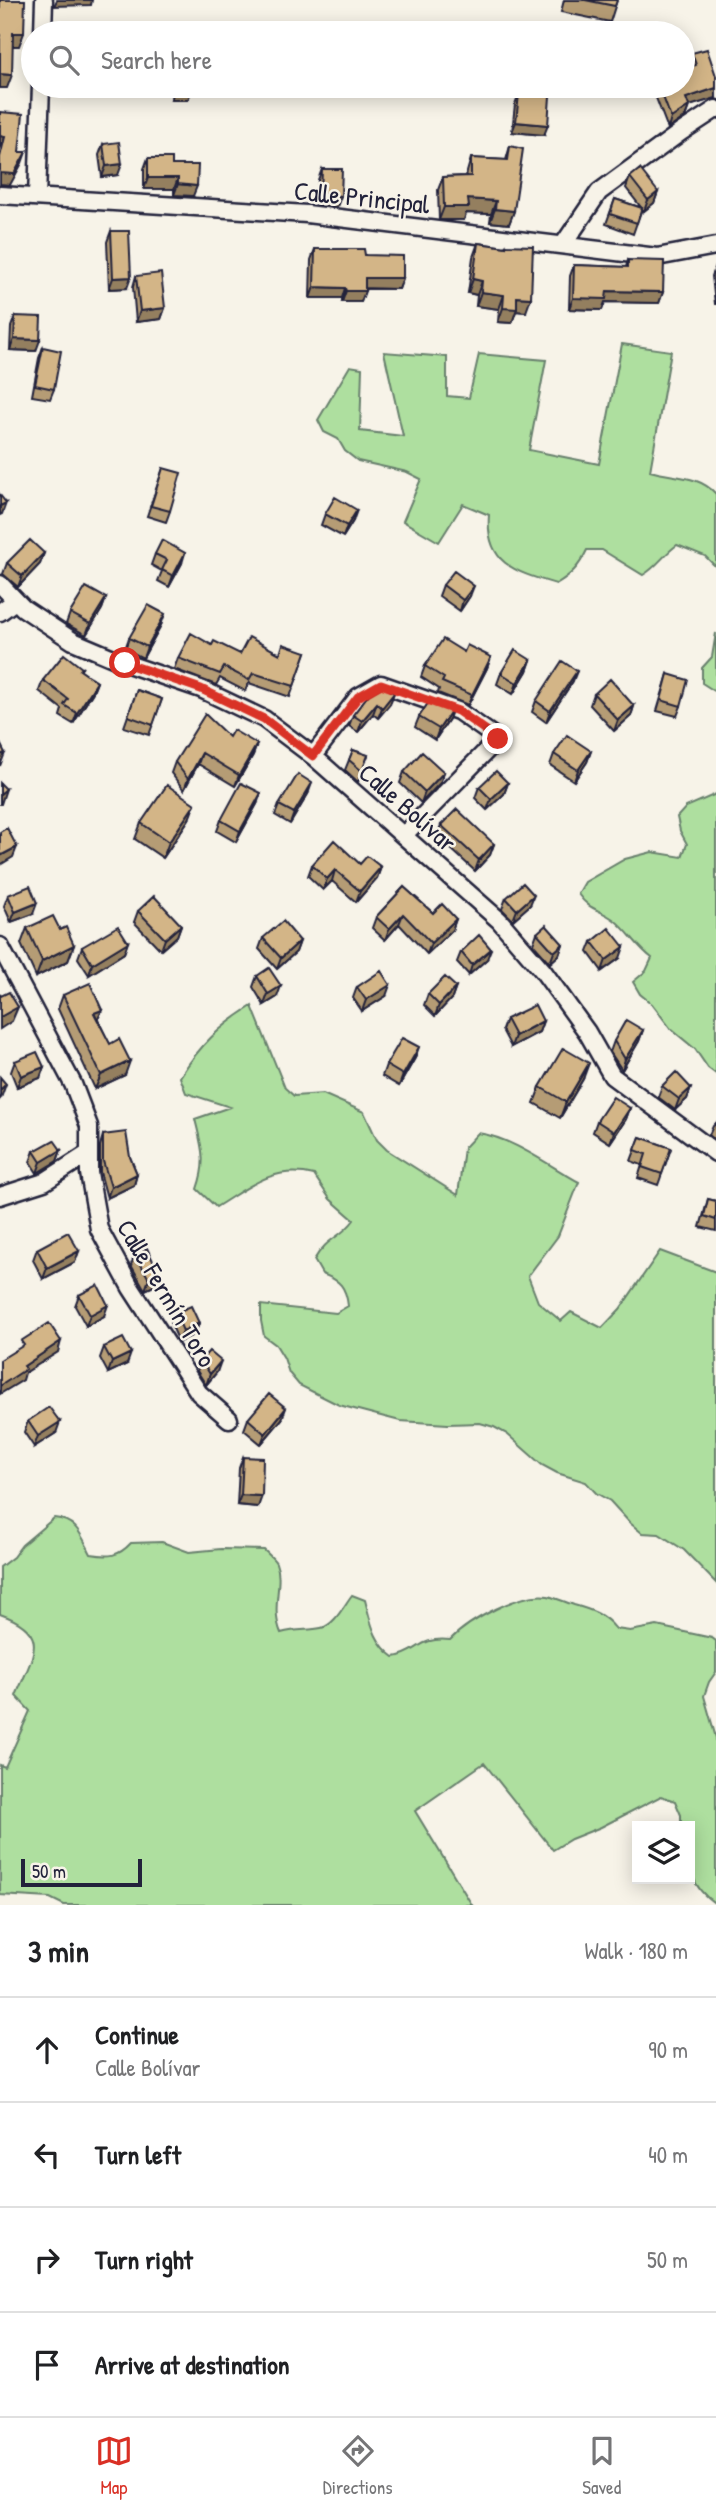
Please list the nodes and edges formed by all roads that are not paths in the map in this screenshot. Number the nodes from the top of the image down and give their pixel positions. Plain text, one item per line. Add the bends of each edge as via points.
1 (44, 0) edge
2 (43, 21) edge
3 (41, 98) edge
4 (716, 109) edge
5 (0, 195) edge
6 (37, 197) junction
7 (563, 245) junction
8 (716, 246) edge
9 (0, 584) edge
10 (15, 601) junction
11 (0, 612) edge
12 (313, 756) junction
13 (404, 835) junction
14 (0, 946) edge
15 (89, 1153) junction
16 (716, 1153) edge
17 (0, 1196) edge
18 (229, 1419) dead end

1 - 2 street
3 - 6 street
4 - 7 street via 599,192
5 - 6 street, Calle Principal
6 - 7 street, Calle Principal via 307,214
7 - 8 street, Calle Principal via 657,257
9 - 10 street, Calle Bolívar
10 - 11 street
10 - 12 street, Calle Bolívar via 73,641 201,689 264,719
12 - 13 street, Calle Bolívar
12 - 13 street via 358,697 381,684 458,711 498,739
13 - 16 street, Calle Bolívar via 499,920 543,971 612,1076
14 - 15 street, Calle Fermín Toro via 73,1084 89,1126
15 - 17 street via 44,1182
15 - 18 street, Calle Fermín Toro via 99,1229 199,1393

